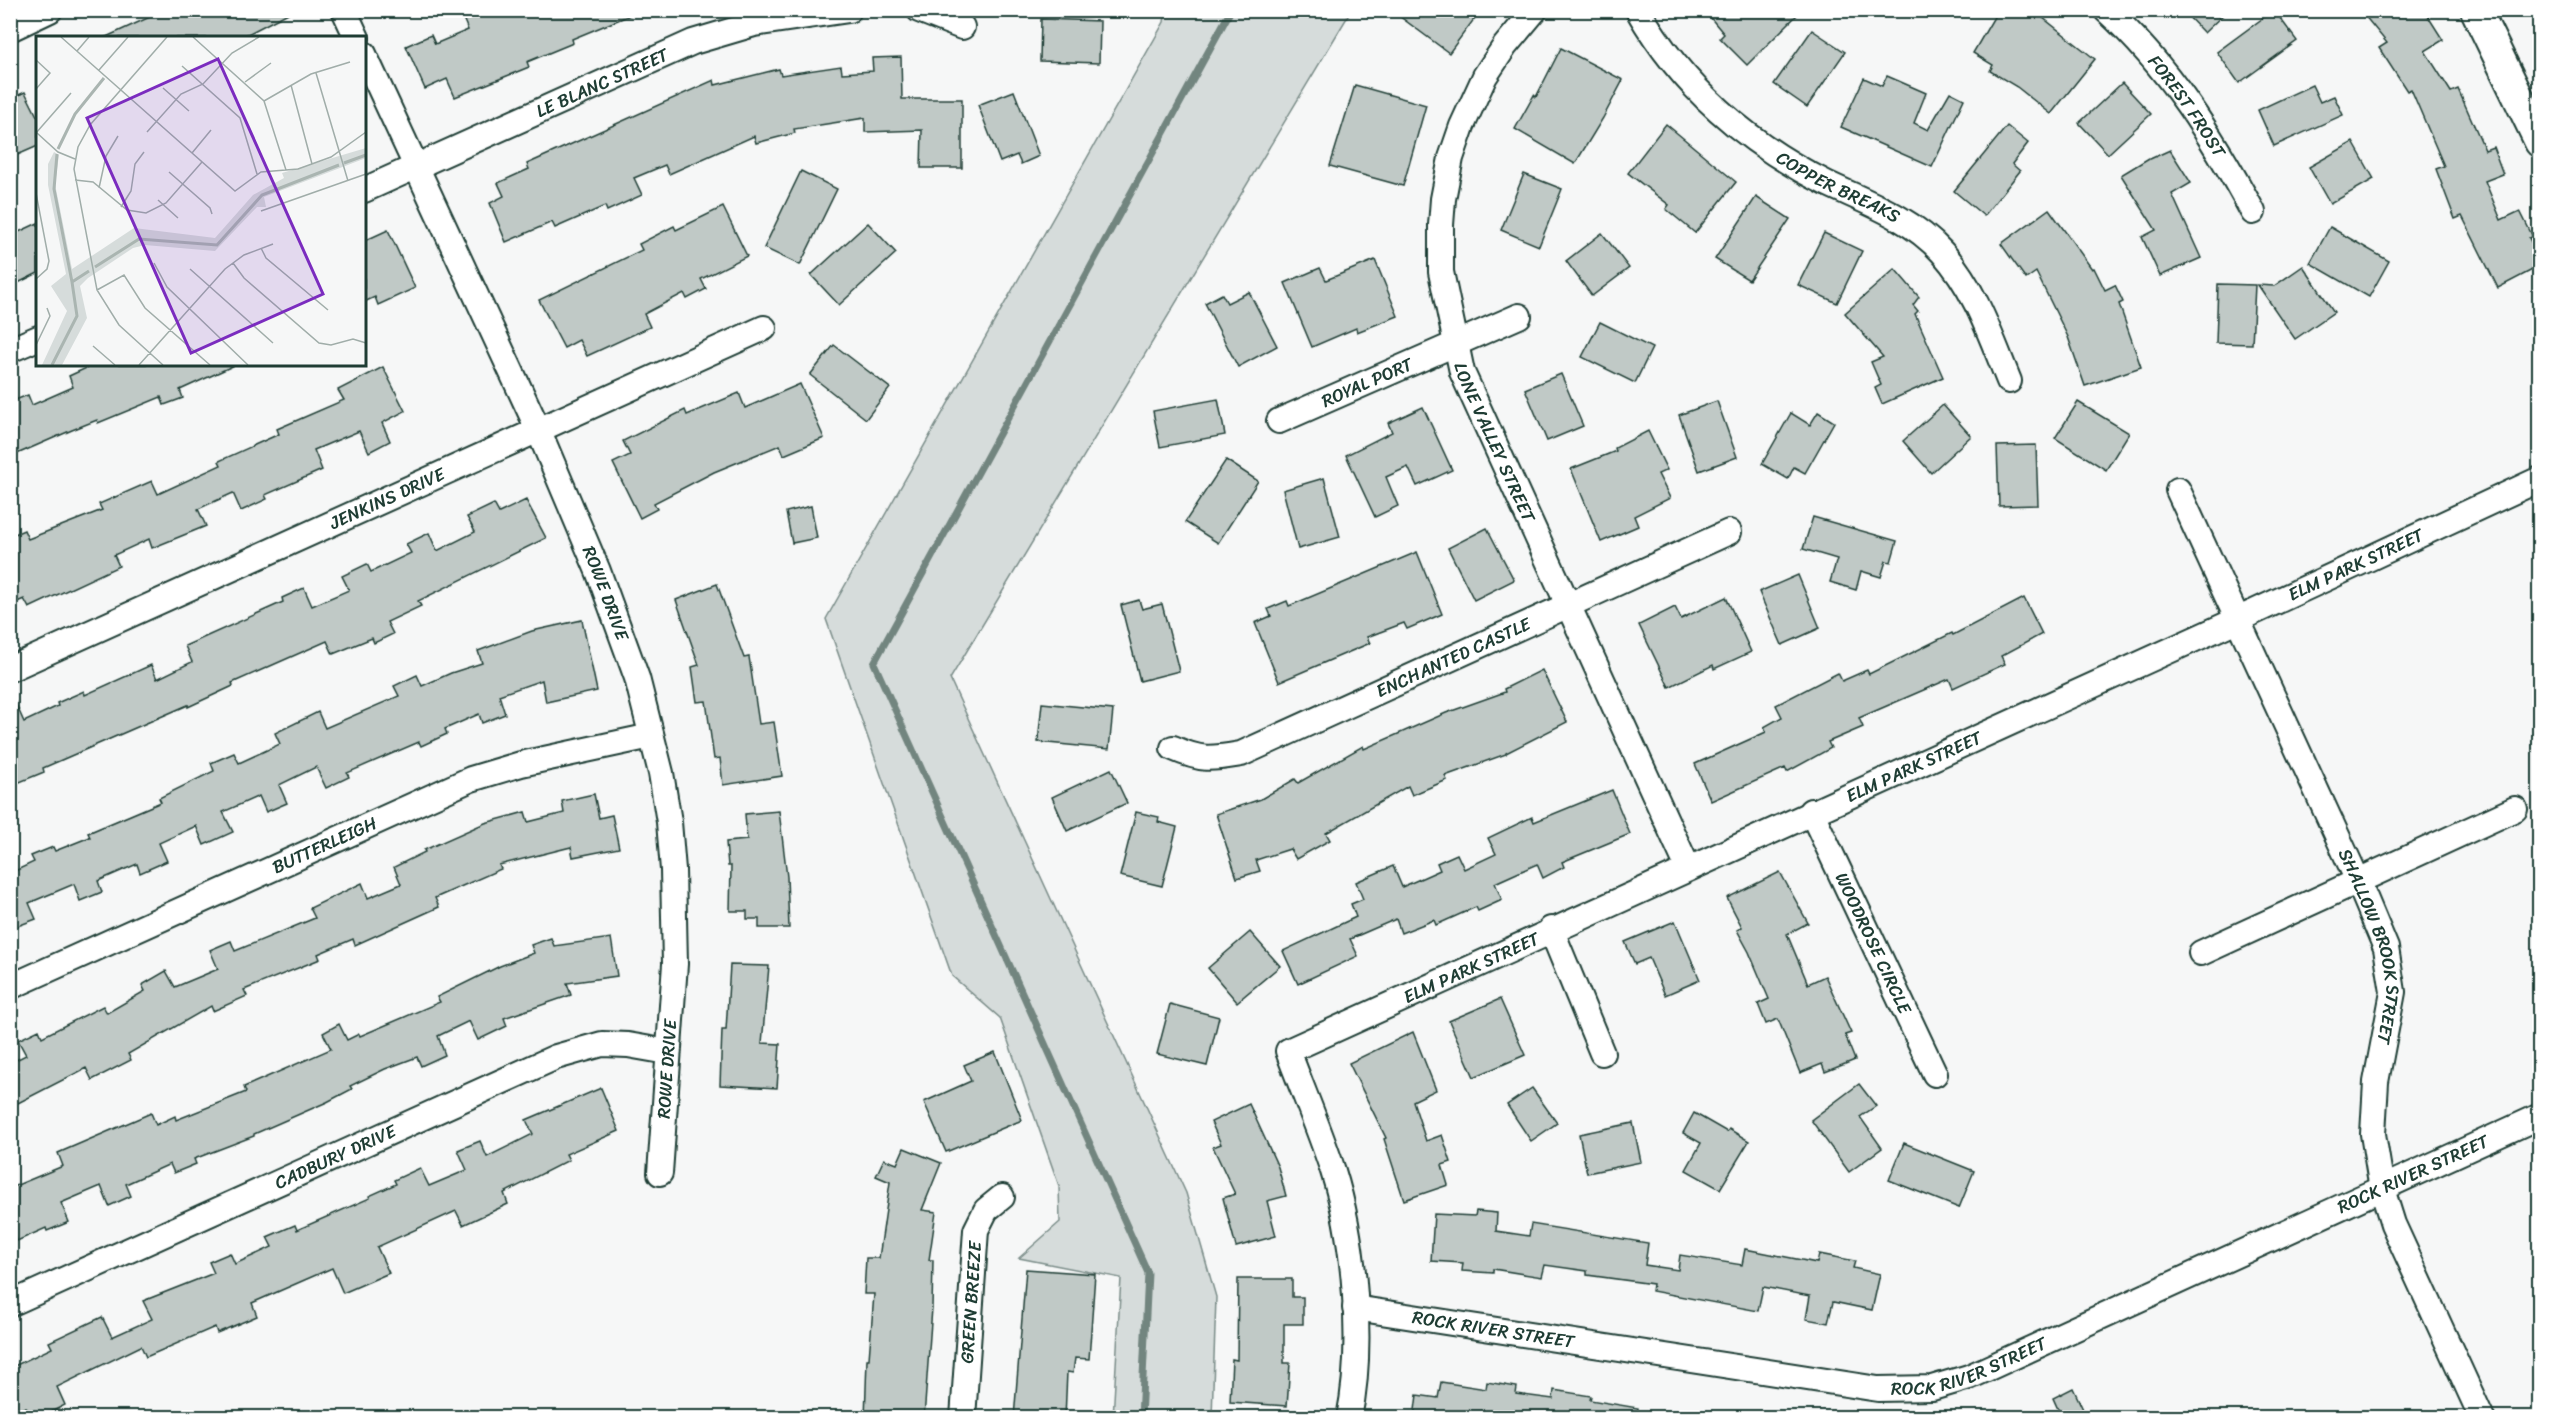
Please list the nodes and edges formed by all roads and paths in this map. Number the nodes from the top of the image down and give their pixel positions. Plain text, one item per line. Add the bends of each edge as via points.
1 (50, 10) edge
2 (344, 10) edge
3 (849, 10) edge
4 (919, 10) edge
5 (1535, 10) edge
6 (1638, 10) edge
7 (2106, 10) edge
8 (2476, 10) edge
9 (962, 27) dead end
10 (10, 29) edge
11 (356, 36) edge
12 (366, 58) edge
13 (2540, 142) edge
14 (417, 166) junction
15 (366, 189) edge
16 (2253, 212) dead end
17 (1519, 316) dead end
18 (764, 328) dead end
19 (36, 339) edge
20 (1454, 343) junction
21 (10, 350) edge
22 (2009, 381) dead end
23 (1279, 421) dead end
24 (538, 429) junction
25 (2540, 479) edge
26 (2178, 490) dead end
27 (1729, 532) dead end
28 (1569, 605) junction
29 (2239, 619) junction
30 (10, 669) edge
31 (651, 736) junction
32 (1173, 748) dead end
33 (2515, 809) dead end
34 (1811, 811) junction
35 (1688, 868) junction
36 (2358, 881) junction
37 (1551, 929) junction
38 (2201, 953) dead end
39 (10, 987) edge
40 (668, 1052) junction
41 (1602, 1053) dead end
42 (1935, 1074) dead end
43 (2540, 1116) edge
44 (660, 1173) dead end
45 (2382, 1189) junction
46 (1002, 1197) dead end
47 (10, 1304) edge
48 (1355, 1308) junction
49 (963, 1418) edge
50 (1349, 1418) edge
51 (2482, 1418) edge

1 - 10 street
2 - 11 street
3 - 14 street, LE BLANC STREET via 754,24 693,42
4 - 9 street
5 - 20 street, LONE VALLEY STREET via 1485,76 1461,126 1451,158 1441,225 1441,272
6 - 22 street, COPPER BREAKS via 1682,74 1709,103 1788,162 1886,209 1941,251 1956,269 1984,319
7 - 16 street, FOREST FROST via 2160,65 2220,152
8 - 13 street
12 - 14 street, ROWE DRIVE
14 - 15 street, LE BLANC STREET
14 - 24 street, ROWE DRIVE
17 - 20 street, ROYAL PORT
18 - 24 street, JENKINS DRIVE
19 - 21 street
20 - 23 street, ROYAL PORT
20 - 28 street, LONE VALLEY STREET via 1462,372
24 - 30 street, JENKINS DRIVE
24 - 31 street, ROWE DRIVE via 625,641
25 - 29 street, ELM PARK STREET
26 - 29 street, SHALLOW BROOK STREET
27 - 28 street, ENCHANTED CASTLE
28 - 32 street, ENCHANTED CASTLE via 1241,754 1210,759
28 - 35 street, LONE VALLEY STREET
29 - 34 street, ELM PARK STREET
29 - 36 street, SHALLOW BROOK STREET
31 - 39 street, BUTTERLEIGH via 471,779
31 - 40 street, ROWE DRIVE via 661,773 673,870 675,964
33 - 36 street
34 - 35 street, ELM PARK STREET
34 - 42 street, WOODROSE CIRCLE
35 - 37 street, ELM PARK STREET
36 - 38 street
36 - 45 street, SHALLOW BROOK STREET via 2386,948 2393,992 2376,1082 2373,1134
37 - 41 street
37 - 48 street, ELM PARK STREET via 1288,1051 1333,1172 1347,1234
40 - 44 street, ROWE DRIVE
40 - 47 street, CADBURY DRIVE via 602,1044 556,1057
43 - 45 street, ROCK RIVER STREET
45 - 48 street, ROCK RIVER STREET via 1969,1377 1932,1388 1878,1389
45 - 51 street, SHALLOW BROOK STREET via 2393,1224
46 - 49 street, GREEN BREEZE via 986,1210 976,1230
48 - 50 street via 1356,1363

